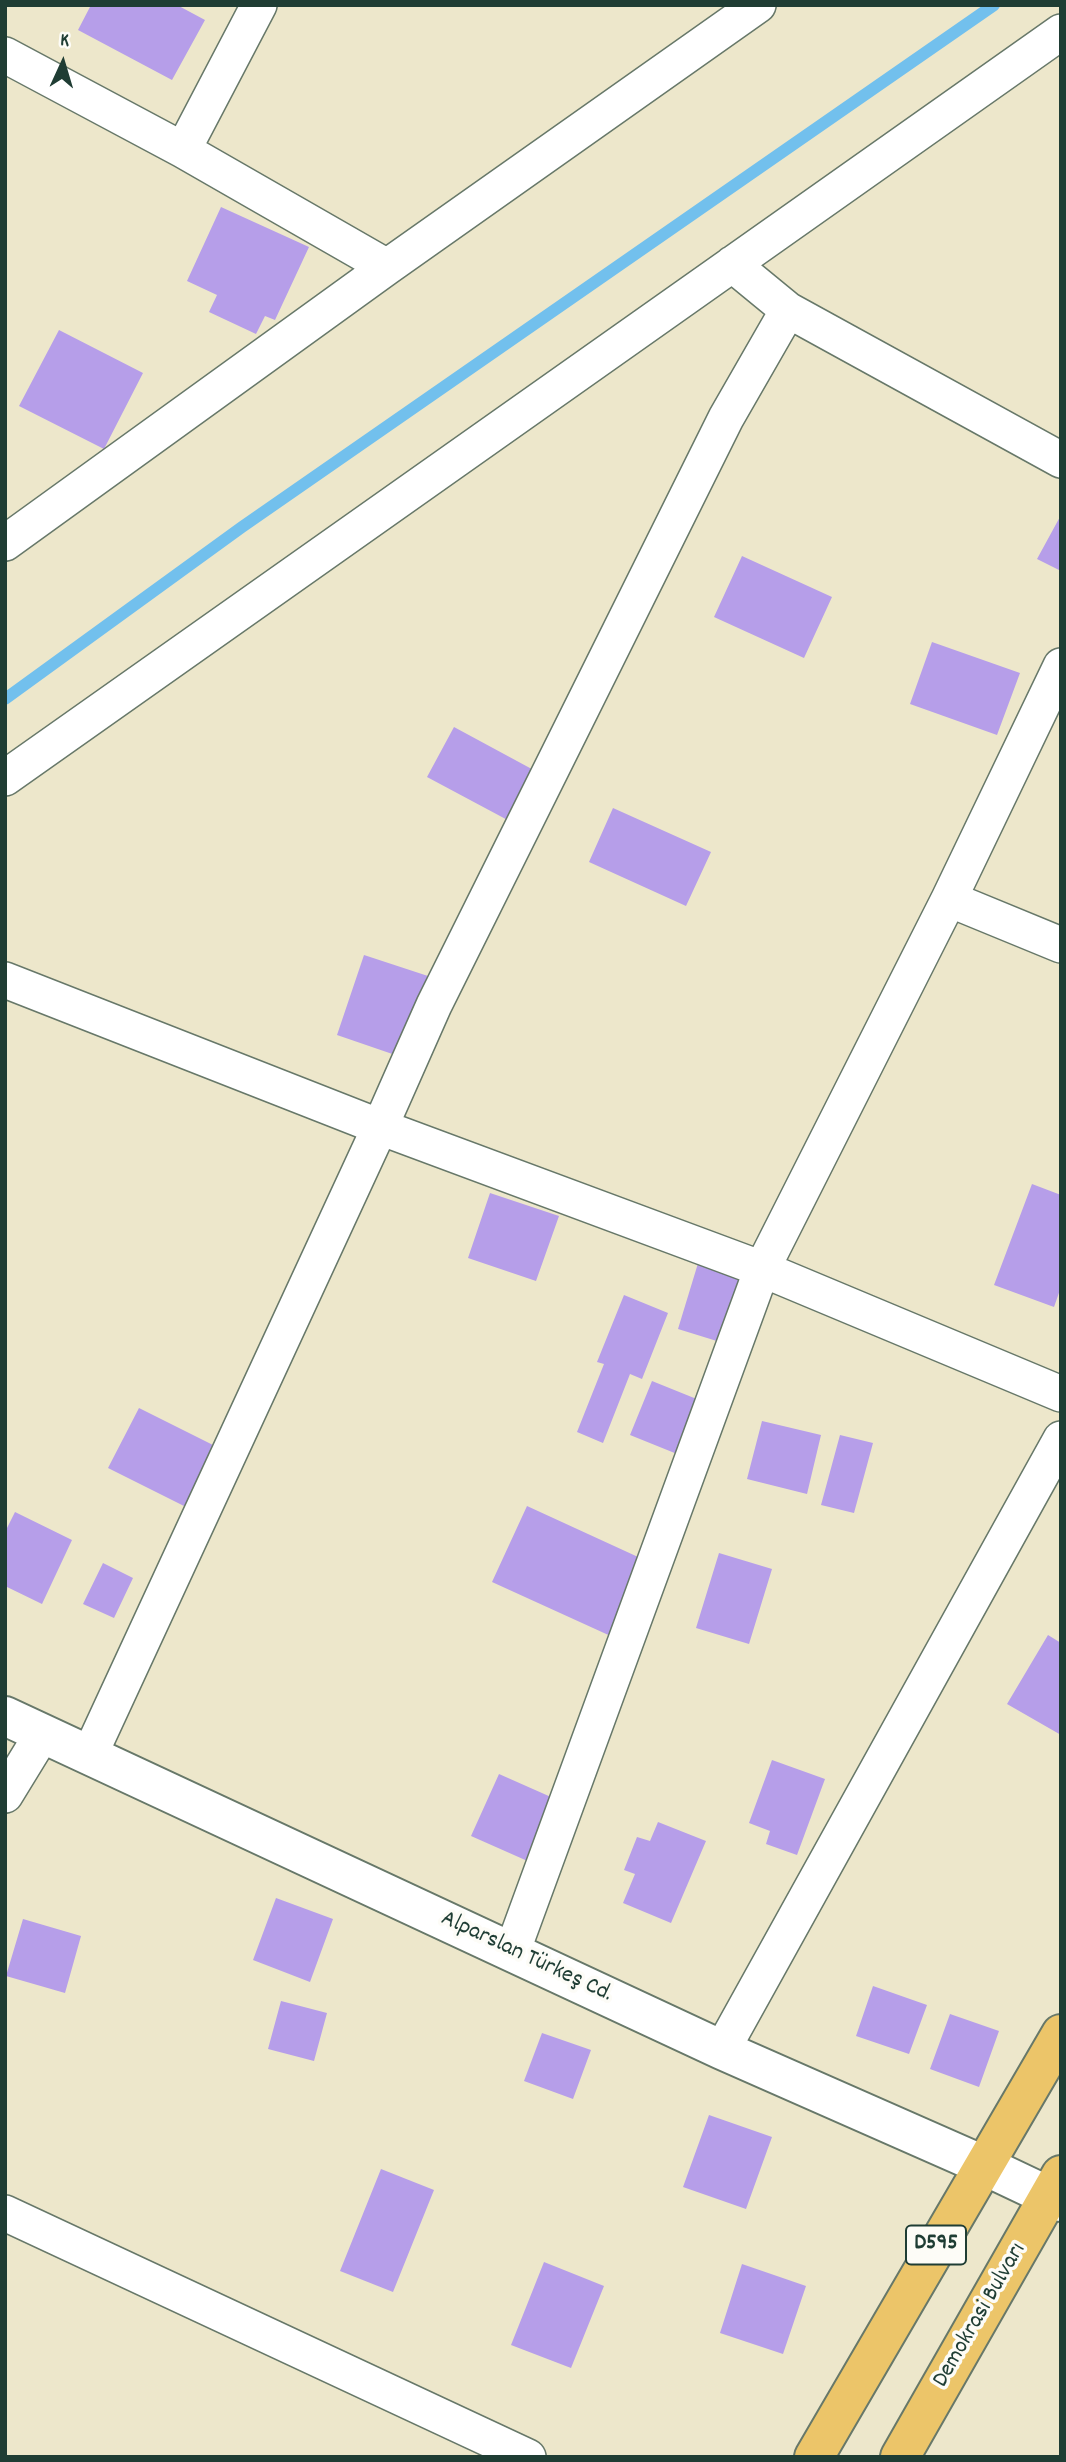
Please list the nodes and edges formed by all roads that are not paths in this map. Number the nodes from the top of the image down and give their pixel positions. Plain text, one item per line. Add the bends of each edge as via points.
1 (259, 5) edge
2 (758, 5) edge
3 (1061, 32) edge
4 (5, 55) edge
5 (183, 150) junction
6 (732, 264) junction
7 (387, 267) junction
8 (788, 310) junction
9 (1061, 460) edge
10 (5, 543) edge
11 (1061, 666) edge
12 (5, 778) edge
13 (949, 899) junction
14 (1061, 945) edge
15 (8, 988) edge
16 (380, 1127) junction
17 (762, 1269) junction
18 (1061, 1394) edge
19 (1061, 1439) edge
20 (5, 1716) edge
21 (43, 1733) junction
22 (90, 1754) junction
23 (5, 1796) edge
24 (512, 1952) junction
25 (1061, 2034) edge
26 (722, 2050) junction
27 (983, 2165) junction
28 (1057, 2191) edge
29 (5, 2213) edge
30 (528, 2457) edge
31 (814, 2457) edge
32 (900, 2457) edge

1 - 5 street
2 - 7 street
3 - 6 street
4 - 5 street
5 - 7 street
6 - 8 street
6 - 12 street
7 - 10 street
8 - 9 street
8 - 16 street via 726,418 434,1005
11 - 13 street
13 - 14 street
13 - 17 street
15 - 16 street
16 - 17 street
16 - 22 street
17 - 18 street
17 - 24 street
19 - 26 street
20 - 21 street, Alparslan Türkeş Cd.
21 - 22 street, Alparslan Türkeş Cd.
21 - 23 street
22 - 24 street, Alparslan Türkeş Cd.
24 - 26 street, Alparslan Türkeş Cd.
25 - 27 highway, D595
26 - 27 street, Alparslan Türkeş Cd.
27 - 28 street, Alparslan Türkeş Cd.
27 - 31 highway, D595
28 - 32 highway, Demokrasi Bulvarı
29 - 30 street

